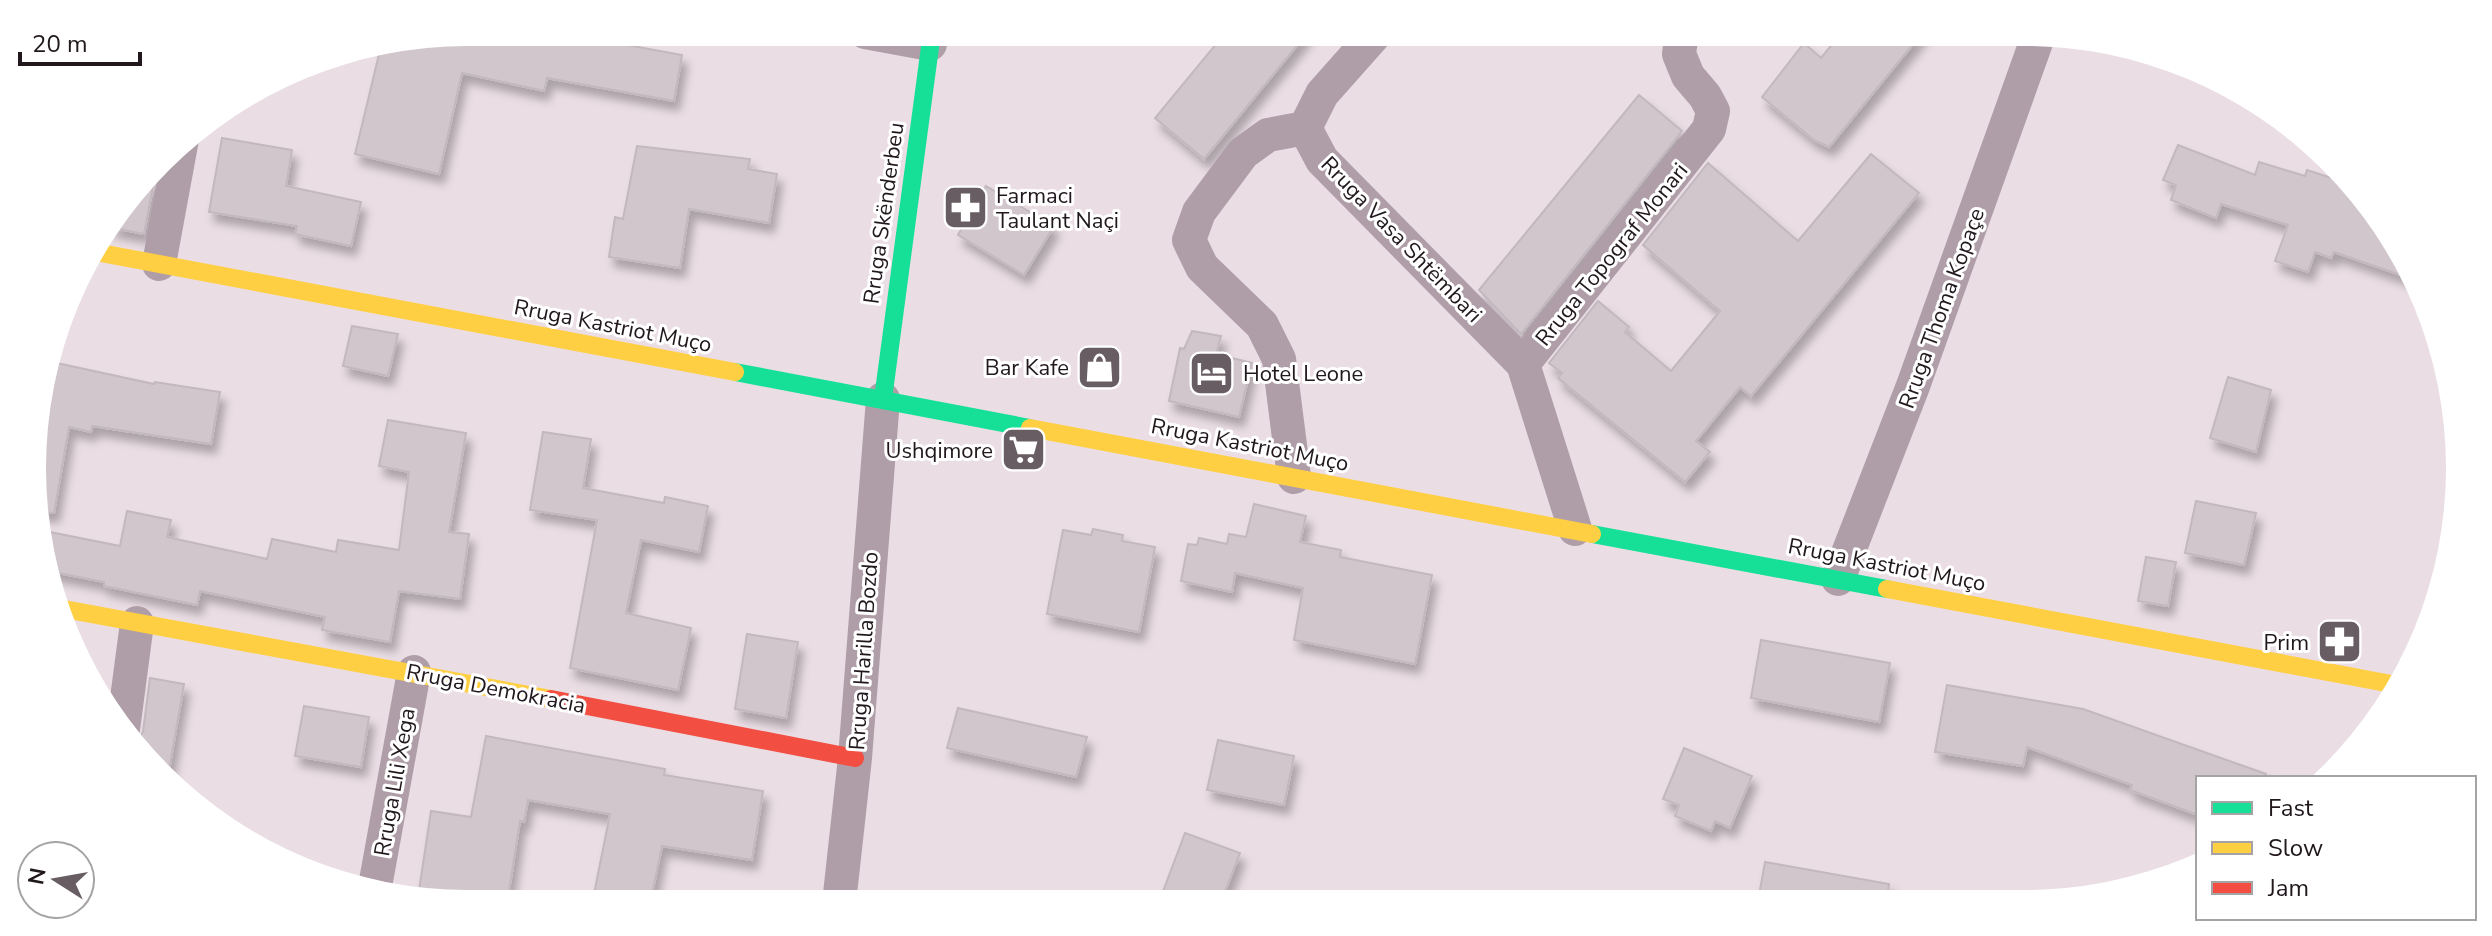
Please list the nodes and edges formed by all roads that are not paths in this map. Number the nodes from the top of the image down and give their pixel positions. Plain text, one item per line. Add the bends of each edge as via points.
1 (930, 46) edge
2 (1365, 46) edge
3 (1680, 46) edge
4 (2035, 46) edge
5 (1305, 128) junction
6 (178, 163) edge
7 (105, 254) edge
8 (159, 264) junction
9 (1523, 364) junction
10 (883, 399) junction
11 (1294, 477) junction
12 (1575, 529) junction
13 (1838, 579) junction
14 (70, 610) edge
15 (137, 623) junction
16 (414, 672) junction
17 (2387, 683) edge
18 (125, 714) edge
19 (855, 758) junction
20 (376, 880) edge
21 (840, 890) edge

1 - 10 street, Rruga Skënderbeu
2 - 5 street via 1322,94
3 - 9 street, Rruga Topograf Monari via 1688,76 1713,111 1709,129
4 - 13 street, Rruga Thoma Kopaçe
5 - 9 street, Rruga Vasa Shtëmbari via 1322,160
5 - 11 street via 1268,135 1243,153 1199,212 1189,240 1202,267 1262,325 1279,359
6 - 8 street
7 - 8 street, Rruga Kastriot Muço
8 - 10 street, Rruga Kastriot Muço
9 - 12 street, Rruga Topograf Monari
10 - 11 street, Rruga Kastriot Muço
10 - 19 street, Rruga Harilla Bozdo
11 - 12 street, Rruga Kastriot Muço
12 - 13 street, Rruga Kastriot Muço
13 - 17 street, Rruga Kastriot Muço
14 - 15 street, Rruga Demokracia
15 - 16 street, Rruga Demokracia
15 - 18 street
16 - 19 street, Rruga Demokracia
16 - 20 street, Rruga Lili Xega
19 - 21 street, Rruga Harilla Bozdo

